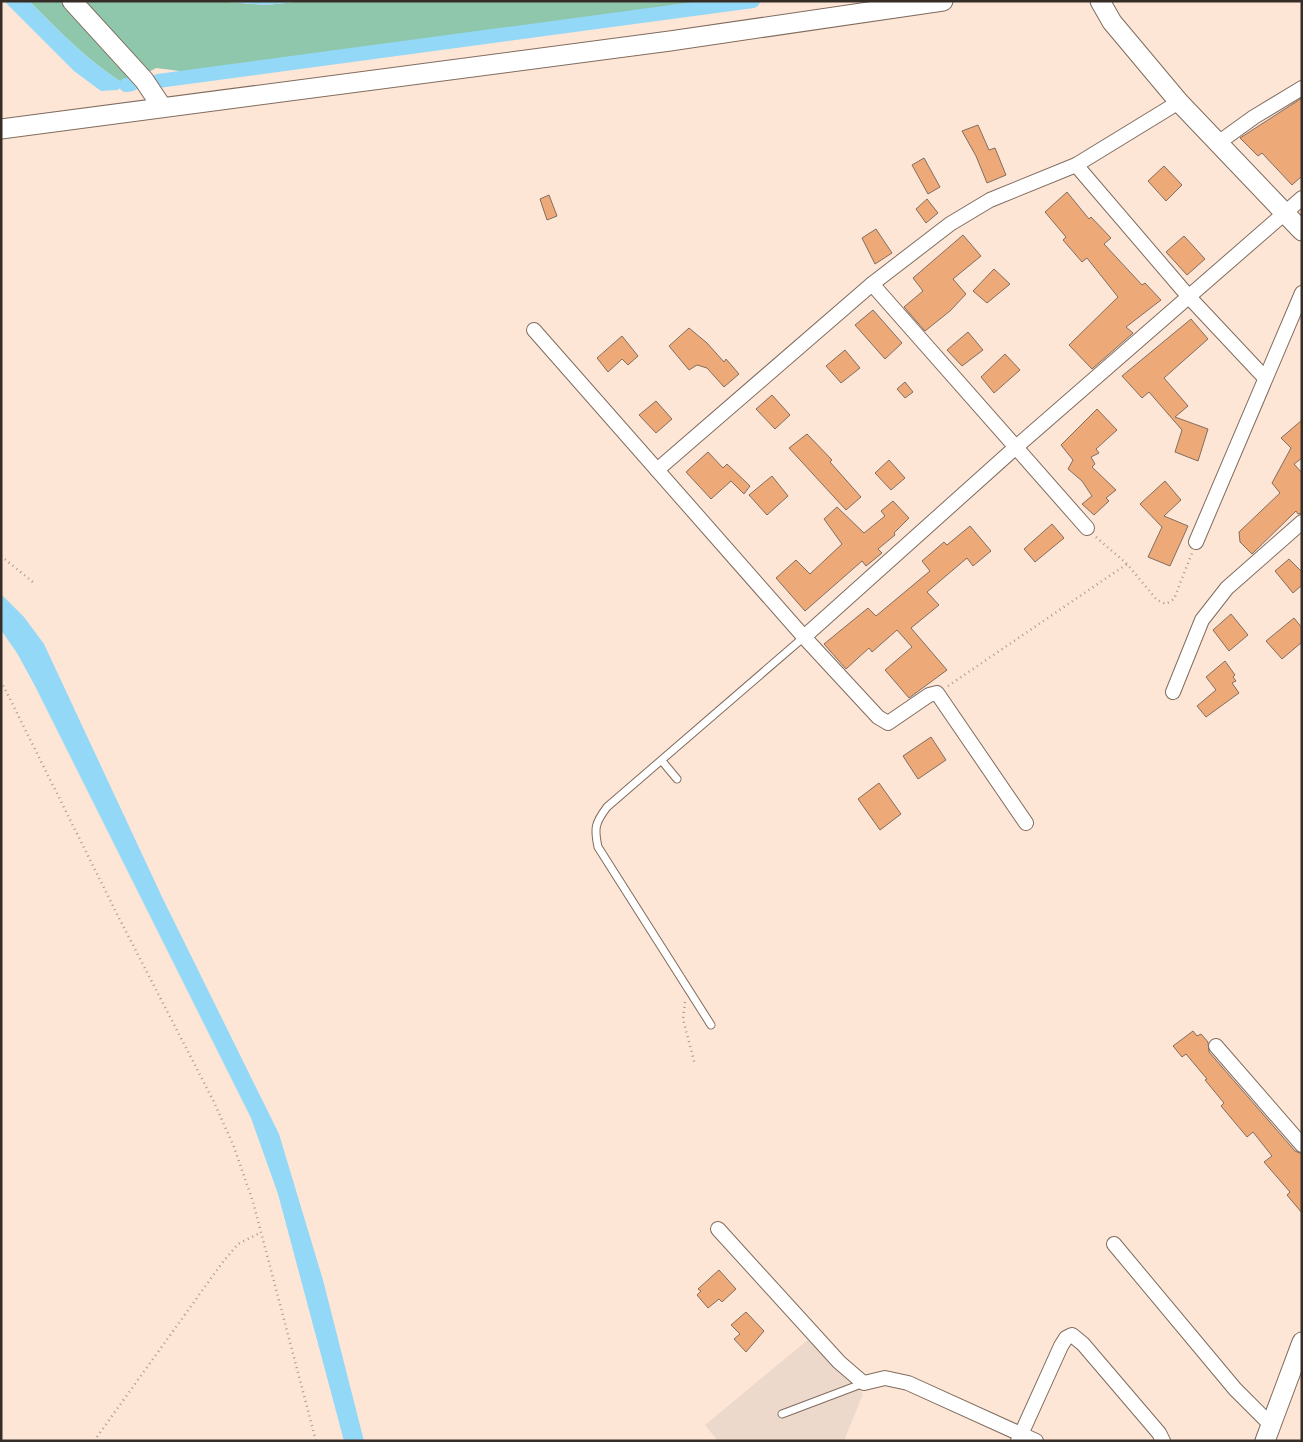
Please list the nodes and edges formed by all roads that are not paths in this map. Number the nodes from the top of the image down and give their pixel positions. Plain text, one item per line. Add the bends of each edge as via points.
1 (72, 1) edge
2 (943, 1) edge
3 (1100, 1) edge
4 (876, 6) edge
5 (1302, 88) edge
6 (1179, 102) junction
7 (162, 107) junction
8 (1, 130) edge
9 (1218, 143) junction
10 (1076, 165) junction
11 (1302, 198) edge
12 (1285, 213) junction
13 (1302, 231) edge
14 (872, 284) junction
15 (1302, 293) edge
16 (1189, 297) junction
17 (534, 330) dead end
18 (1265, 378) junction
19 (1016, 447) junction
20 (657, 470) junction
21 (1302, 522) edge
22 (1087, 528) road end
23 (1196, 542) road end
24 (804, 637) junction
25 (1174, 692) dead end
26 (662, 761) junction
27 (676, 779) dead end
28 (1026, 823) dead end
29 (710, 1025) dead end
30 (1216, 1046) dead end
31 (1302, 1145) edge
32 (718, 1230) dead end
33 (1114, 1244) dead end
34 (1302, 1342) edge
35 (864, 1383) junction
36 (782, 1414) dead end
37 (1268, 1433) edge
38 (1020, 1438) edge
39 (1036, 1441) edge
40 (1163, 1441) edge

1 - 7 street via 144,80
2 - 4 street
3 - 6 street via 1112,22
4 - 7 street via 660,42
5 - 9 street
6 - 9 street
6 - 10 street
7 - 8 street
9 - 12 street
10 - 14 street via 982,205 926,240
10 - 16 street
11 - 12 street
12 - 13 street
12 - 16 street
14 - 19 street
14 - 20 street
15 - 18 street
16 - 18 street
16 - 19 street
17 - 20 street
18 - 23 street
19 - 22 street
19 - 24 street
20 - 24 street
21 - 25 street via 1227,588 1202,620
24 - 26 lane
24 - 28 street via 883,723 891,722 929,695 937,693
26 - 27 lane
26 - 29 lane via 607,808 597,821 595,833 612,872
30 - 31 street
32 - 35 street via 839,1362
33 - 37 street via 1236,1389
34 - 37 street
35 - 36 lane
35 - 38 street via 884,1378 908,1384
38 - 39 street
38 - 40 street via 1061,1346 1072,1335

